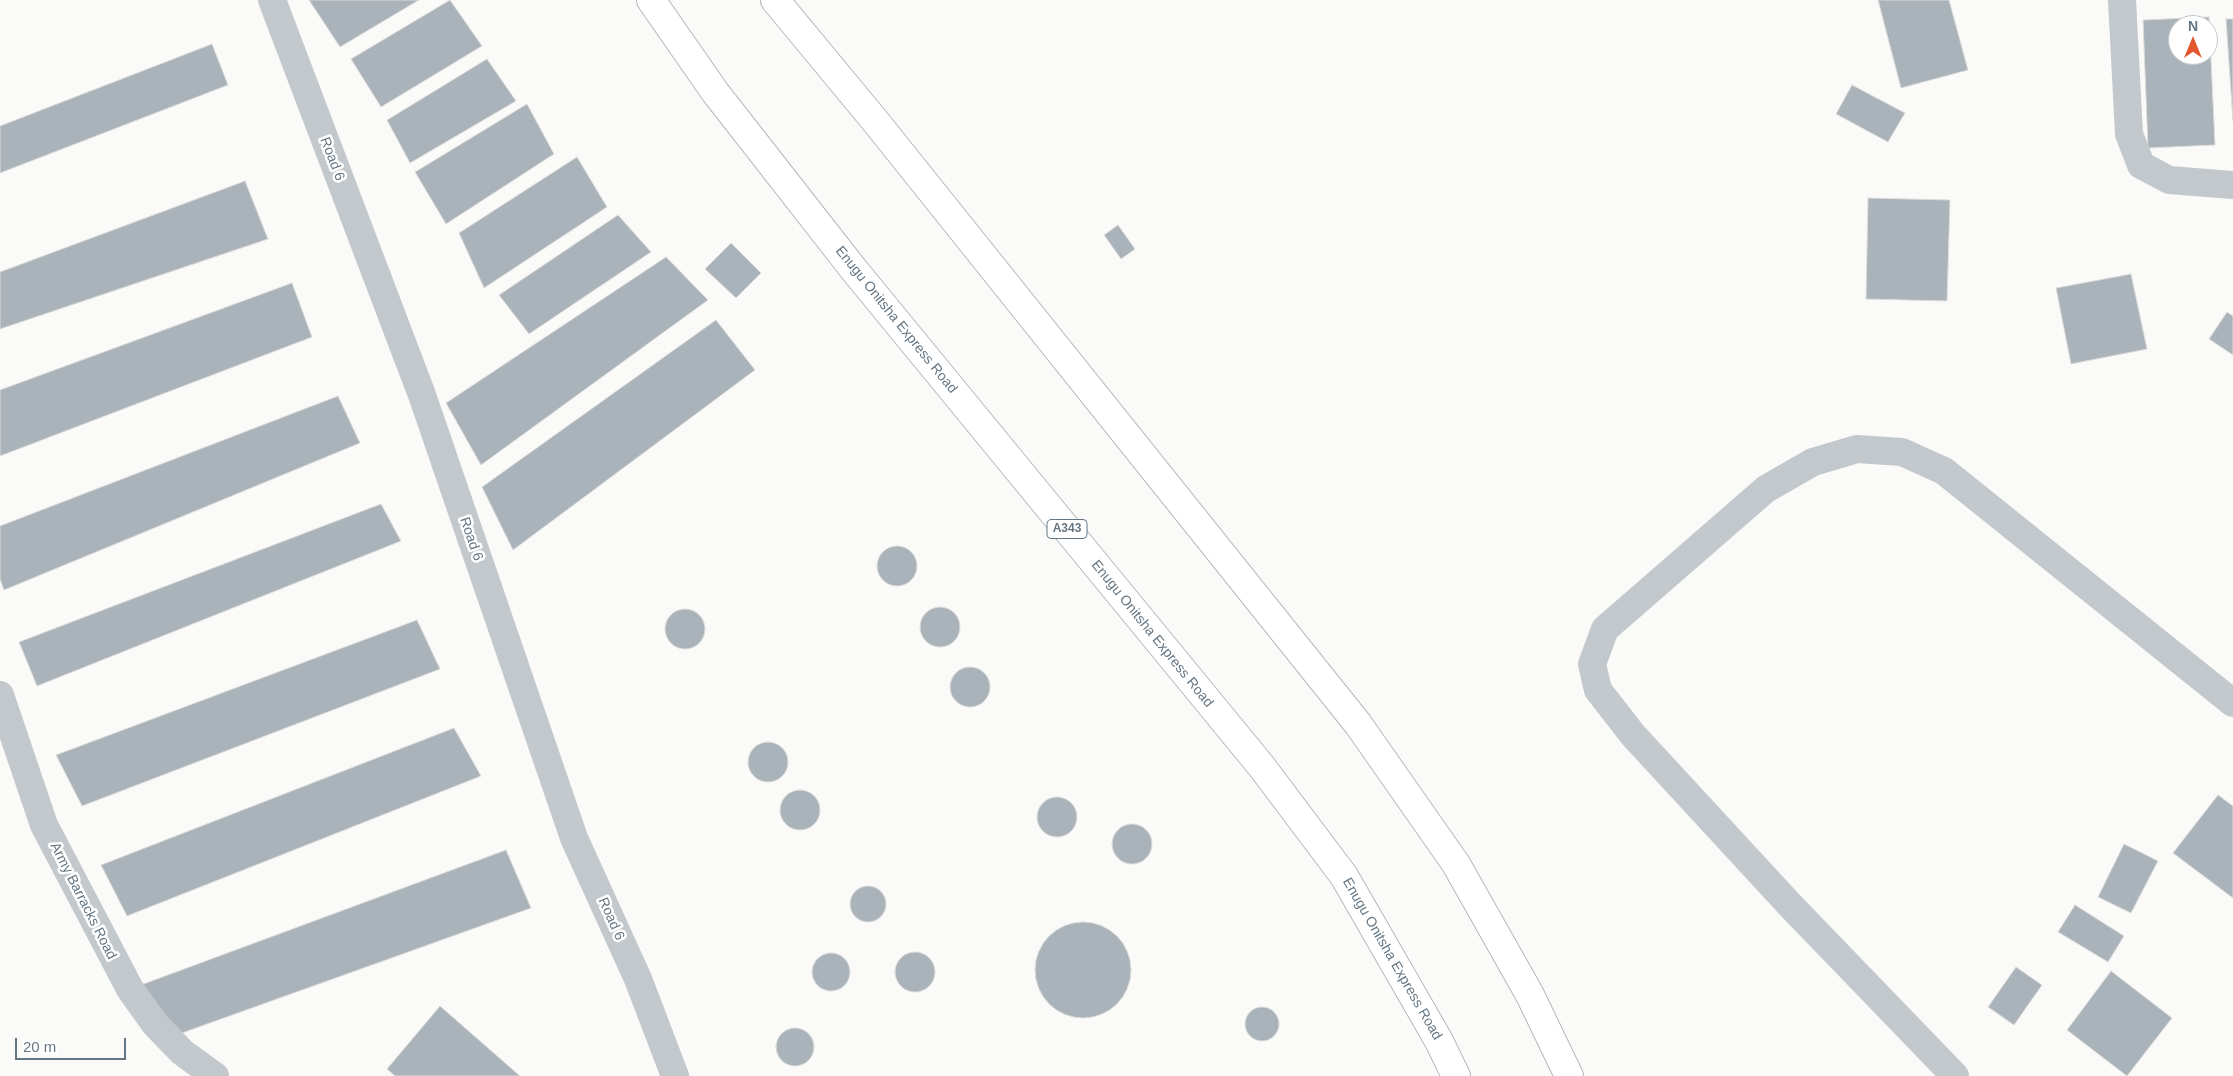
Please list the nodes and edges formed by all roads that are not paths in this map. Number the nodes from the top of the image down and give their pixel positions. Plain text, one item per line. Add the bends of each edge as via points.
1 (272, 0) edge
2 (651, 0) edge
3 (776, 0) edge
4 (2122, 0) edge
5 (2233, 185) edge
6 (0, 695) edge
7 (2233, 703) edge
8 (215, 1076) edge
9 (676, 1076) edge
10 (1456, 1076) edge
11 (1568, 1076) edge
12 (1955, 1076) edge

1 - 9 street, Road 6 via 422,395 574,838 638,979
2 - 10 highway, Enugu Onitsha Express Road / A343 via 716,92 855,271 1255,759 1344,876
3 - 11 highway via 1358,724 1456,864 1530,995
4 - 5 street via 2129,134 2141,165 2169,180
6 - 8 street, Army Barracks Road via 44,824 130,989 155,1024 182,1052
7 - 12 street via 1944,471 1902,452 1857,449 1813,462 1766,489 1605,629 1592,664 1598,690 1632,735

